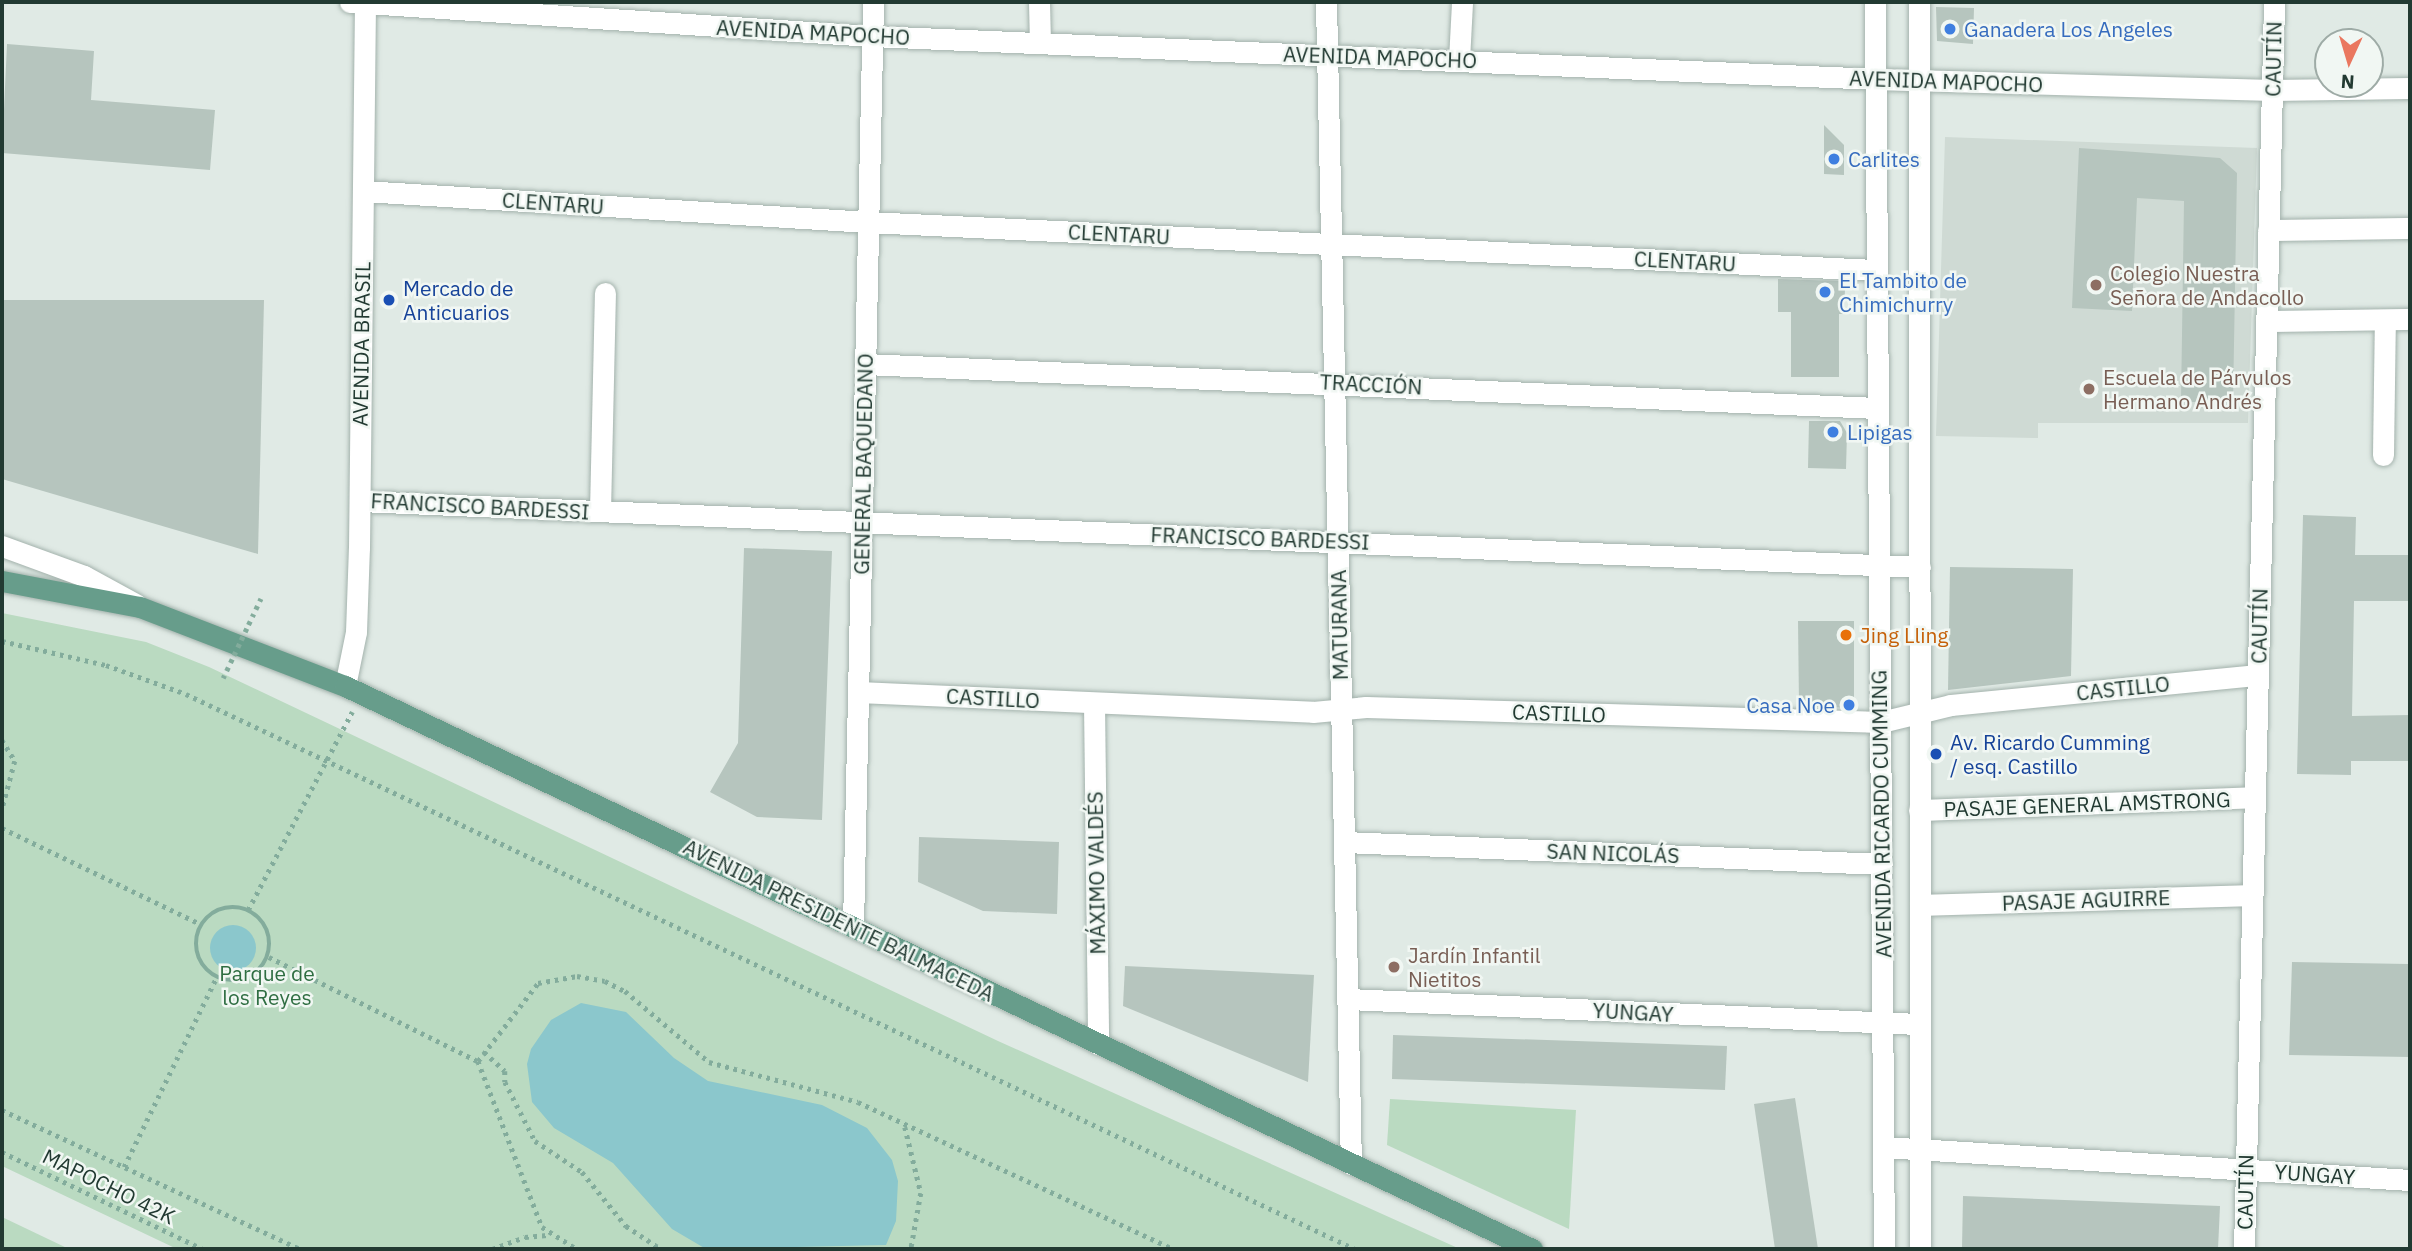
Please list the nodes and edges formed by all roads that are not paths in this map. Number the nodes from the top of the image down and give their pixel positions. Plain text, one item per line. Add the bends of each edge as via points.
1 (360, 2) edge
2 (873, 2) edge
3 (1039, 2) edge
4 (1326, 2) edge
5 (1462, 2) edge
6 (1875, 2) edge
7 (1919, 2) edge
8 (2274, 2) edge
9 (872, 36) junction
10 (1040, 43) junction
11 (1327, 55) junction
12 (1459, 60) junction
13 (1875, 79) junction
14 (1920, 81) junction
15 (2410, 88) edge
16 (2272, 90) junction
17 (363, 191) junction
18 (868, 222) junction
19 (2410, 228) edge
20 (2268, 230) junction
21 (1331, 243) junction
22 (1875, 270) junction
23 (605, 293) dead end
24 (2410, 319) edge
25 (2385, 320) junction
26 (2266, 321) junction
27 (865, 364) junction
28 (1334, 382) junction
29 (1876, 408) junction
30 (2384, 455) dead end
31 (360, 500) junction
32 (600, 511) junction
33 (862, 522) junction
34 (1338, 541) junction
35 (2, 546) edge
36 (1877, 565) junction
37 (1920, 567) junction
38 (2, 581) edge
39 (140, 607) junction
40 (2258, 675) junction
41 (354, 690) junction
42 (858, 692) junction
43 (1094, 703) junction
44 (1341, 709) junction
45 (1920, 709) junction
46 (1881, 722) junction
47 (2255, 797) junction
48 (1919, 810) junction
49 (1344, 842) junction
50 (1882, 864) junction
51 (2252, 895) junction
52 (1920, 905) junction
53 (852, 926) junction
54 (1348, 999) junction
55 (1883, 1023) junction
56 (1919, 1024) junction
57 (1098, 1044) junction
58 (1884, 1147) junction
59 (1920, 1150) junction
60 (1351, 1164) junction
61 (2245, 1170) junction
62 (2410, 1180) edge
63 (1532, 1249) edge
64 (1884, 1249) edge
65 (1920, 1249) edge
66 (2244, 1249) edge

1 - 9 street, AVENIDA MAPOCHO
1 - 17 street, AVENIDA BRASIL
2 - 9 street, GENERAL BAQUEDANO
3 - 10 street
4 - 11 street, MATURANA
5 - 12 street
6 - 13 street, AVENIDA RICARDO CUMMING
7 - 14 street, AVENIDA RICARDO CUMMING
8 - 16 street, CAUTÍN
9 - 10 street, AVENIDA MAPOCHO
9 - 18 street, GENERAL BAQUEDANO
10 - 11 street, AVENIDA MAPOCHO
11 - 12 street, AVENIDA MAPOCHO
11 - 21 street, MATURANA
12 - 13 street, AVENIDA MAPOCHO
13 - 14 street, AVENIDA MAPOCHO
13 - 22 street, AVENIDA RICARDO CUMMING
14 - 16 street, AVENIDA MAPOCHO
14 - 37 street, AVENIDA RICARDO CUMMING
15 - 16 street, AVENIDA MAPOCHO
16 - 20 street, CAUTÍN
17 - 18 street, CLENTARU
17 - 31 street, AVENIDA BRASIL
18 - 21 street, CLENTARU
18 - 27 street, GENERAL BAQUEDANO
19 - 20 street
20 - 26 street, CAUTÍN
21 - 22 street, CLENTARU
21 - 28 street, MATURANA
22 - 29 street, AVENIDA RICARDO CUMMING
23 - 32 street, FRANCISCO BARDESSI
24 - 25 street
25 - 26 street
25 - 30 street
26 - 40 street, CAUTÍN
27 - 28 street, TRACCIÓN
27 - 33 street, GENERAL BAQUEDANO
28 - 29 street, TRACCIÓN
28 - 34 street, MATURANA
29 - 36 street, AVENIDA RICARDO CUMMING
31 - 32 street, FRANCISCO BARDESSI
31 - 41 street, AVENIDA BRASIL
32 - 33 street, FRANCISCO BARDESSI
33 - 34 street, FRANCISCO BARDESSI
33 - 42 street, GENERAL BAQUEDANO
34 - 36 street, FRANCISCO BARDESSI
34 - 44 street, MATURANA
35 - 39 street, AVENIDA PRESIDENTE BALMACEDA via 84,576
36 - 37 street, FRANCISCO BARDESSI
36 - 46 street, AVENIDA RICARDO CUMMING
37 - 45 street, AVENIDA RICARDO CUMMING
38 - 39 main road, AVENIDA PRESIDENTE BALMACEDA
39 - 41 main road, AVENIDA PRESIDENTE BALMACEDA
40 - 45 street, CASTILLO
40 - 47 street, CAUTÍN
41 - 53 main road, AVENIDA PRESIDENTE BALMACEDA
42 - 43 street, CASTILLO
42 - 53 street, GENERAL BAQUEDANO
43 - 44 street, CASTILLO
43 - 57 street, MÁXIMO VALDÉS
44 - 46 street, CASTILLO
44 - 49 street, MATURANA
45 - 46 street, CASTILLO
45 - 48 street, AVENIDA RICARDO CUMMING
46 - 50 street, AVENIDA RICARDO CUMMING
47 - 48 street, PASAJE GENERAL AMSTRONG
47 - 51 street, CAUTÍN
48 - 52 street, AVENIDA RICARDO CUMMING
49 - 50 street, SAN NICOLÁS
49 - 54 street, MATURANA
50 - 55 street, AVENIDA RICARDO CUMMING
51 - 52 street, PASAJE AGUIRRE
51 - 61 street, CAUTÍN
52 - 56 street, AVENIDA RICARDO CUMMING
53 - 57 main road, AVENIDA PRESIDENTE BALMACEDA
54 - 55 street, YUNGAY
54 - 60 street, MATURANA
55 - 56 street, YUNGAY
55 - 58 street, AVENIDA RICARDO CUMMING
56 - 59 street, AVENIDA RICARDO CUMMING
57 - 60 main road, AVENIDA PRESIDENTE BALMACEDA
58 - 59 street, YUNGAY
58 - 64 street, AVENIDA RICARDO CUMMING
59 - 61 street, YUNGAY
59 - 65 street, AVENIDA RICARDO CUMMING
60 - 63 main road, AVENIDA PRESIDENTE BALMACEDA
61 - 62 street, YUNGAY
61 - 66 street, CAUTÍN

